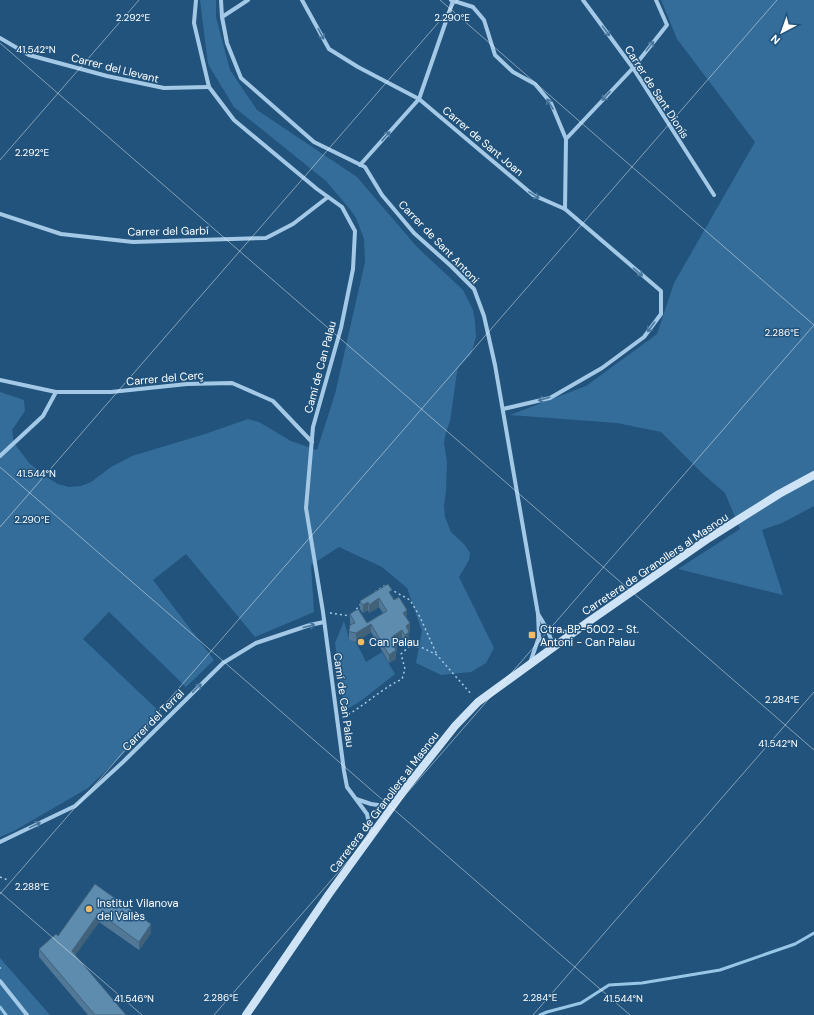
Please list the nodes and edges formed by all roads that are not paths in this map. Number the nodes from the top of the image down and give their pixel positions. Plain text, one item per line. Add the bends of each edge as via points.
1 (196, 0) edge
2 (221, 0) edge
3 (248, 0) edge
4 (302, 0) edge
5 (452, 0) edge
6 (583, 0) edge
7 (656, 0) edge
8 (222, 17) junction
9 (0, 38) edge
10 (633, 68) junction
11 (209, 87) junction
12 (419, 99) junction
13 (566, 139) junction
14 (360, 164) junction
15 (714, 195) dead end
16 (328, 197) junction
17 (565, 209) junction
18 (0, 214) edge
19 (0, 380) edge
20 (56, 392) junction
21 (503, 409) junction
22 (312, 442) junction
23 (0, 456) edge
24 (814, 475) edge
25 (538, 614) junction
26 (324, 622) junction
27 (545, 626) junction
28 (577, 630) junction
29 (539, 637) junction
30 (552, 648) junction
31 (529, 665) junction
32 (356, 799) junction
33 (392, 807) junction
34 (372, 836) junction
35 (0, 842) edge
36 (0, 981) edge
37 (27, 1015) edge
38 (246, 1015) edge

1 - 11 street, Camí de Can Palau via 194,23
2 - 8 street, Carrer de Sant Antoni
3 - 8 street
4 -> 12 street, Carrer de Sant Joan via 329,49
5 - 12 street
13 -> 5 street via 551,103 535,84 513,72 495,55 484,20 472,6
6 -> 10 street, Carrer de Sant Dionís
10 -> 7 street via 667,25
8 - 14 street, Carrer de Sant Antoni via 227,43 241,78 314,142
9 - 11 street, Carrer del Llevant via 29,55 107,76 164,88
10 -> 13 street
10 - 15 street, Carrer de Sant Dionís
11 - 16 street, Camí de Can Palau via 234,120
14 -> 12 street
12 -> 17 street, Carrer de Sant Joan via 533,195
13 - 17 street
14 - 21 street, Carrer de Sant Antoni via 365,167 382,195 414,233 474,289 484,316
16 - 18 street, Carrer del Garbí via 292,224 266,238 133,242 61,234
16 - 22 street, Camí de Can Palau via 342,208 355,232 353,269 341,328 313,427
17 -> 21 street, Carrer de Sant Joan via 661,292 661,314 644,337 602,368 550,398
19 - 20 street, Carrer del Cerç
20 - 22 street, Carrer del Cerç via 111,392 187,384 232,383 273,401
20 - 23 street via 43,416
21 - 25 street, Carrer de Sant Antoni
22 - 26 street, Camí de Can Palau via 306,508
24 - 28 main road, Carretera de Granollers al Masnou via 709,538
25 - 27 street, Carrer de Sant Antoni
25 - 29 street, Carrer de Sant Antoni
26 - 32 street, Camí de Can Palau via 344,771 347,787
35 -> 26 street, Carrer del Terral via 75,806 223,663 256,643
27 - 28 street via 563,632
27 - 30 street, Carrer de Sant Antoni via 553,644
28 - 30 main road, Carretera de Granollers al Masnou
29 - 30 street via 542,643
29 - 31 street, Carrer de Sant Antoni
30 - 31 main road, Carretera de Granollers al Masnou
31 - 33 main road, Carretera de Granollers al Masnou via 478,702 455,726
32 - 33 street
32 - 34 street, Camí de Can Palau via 367,814
33 - 34 main road, Carretera de Granollers al Masnou
34 - 38 main road, Carretera de Granollers al Masnou
36 - 37 street

